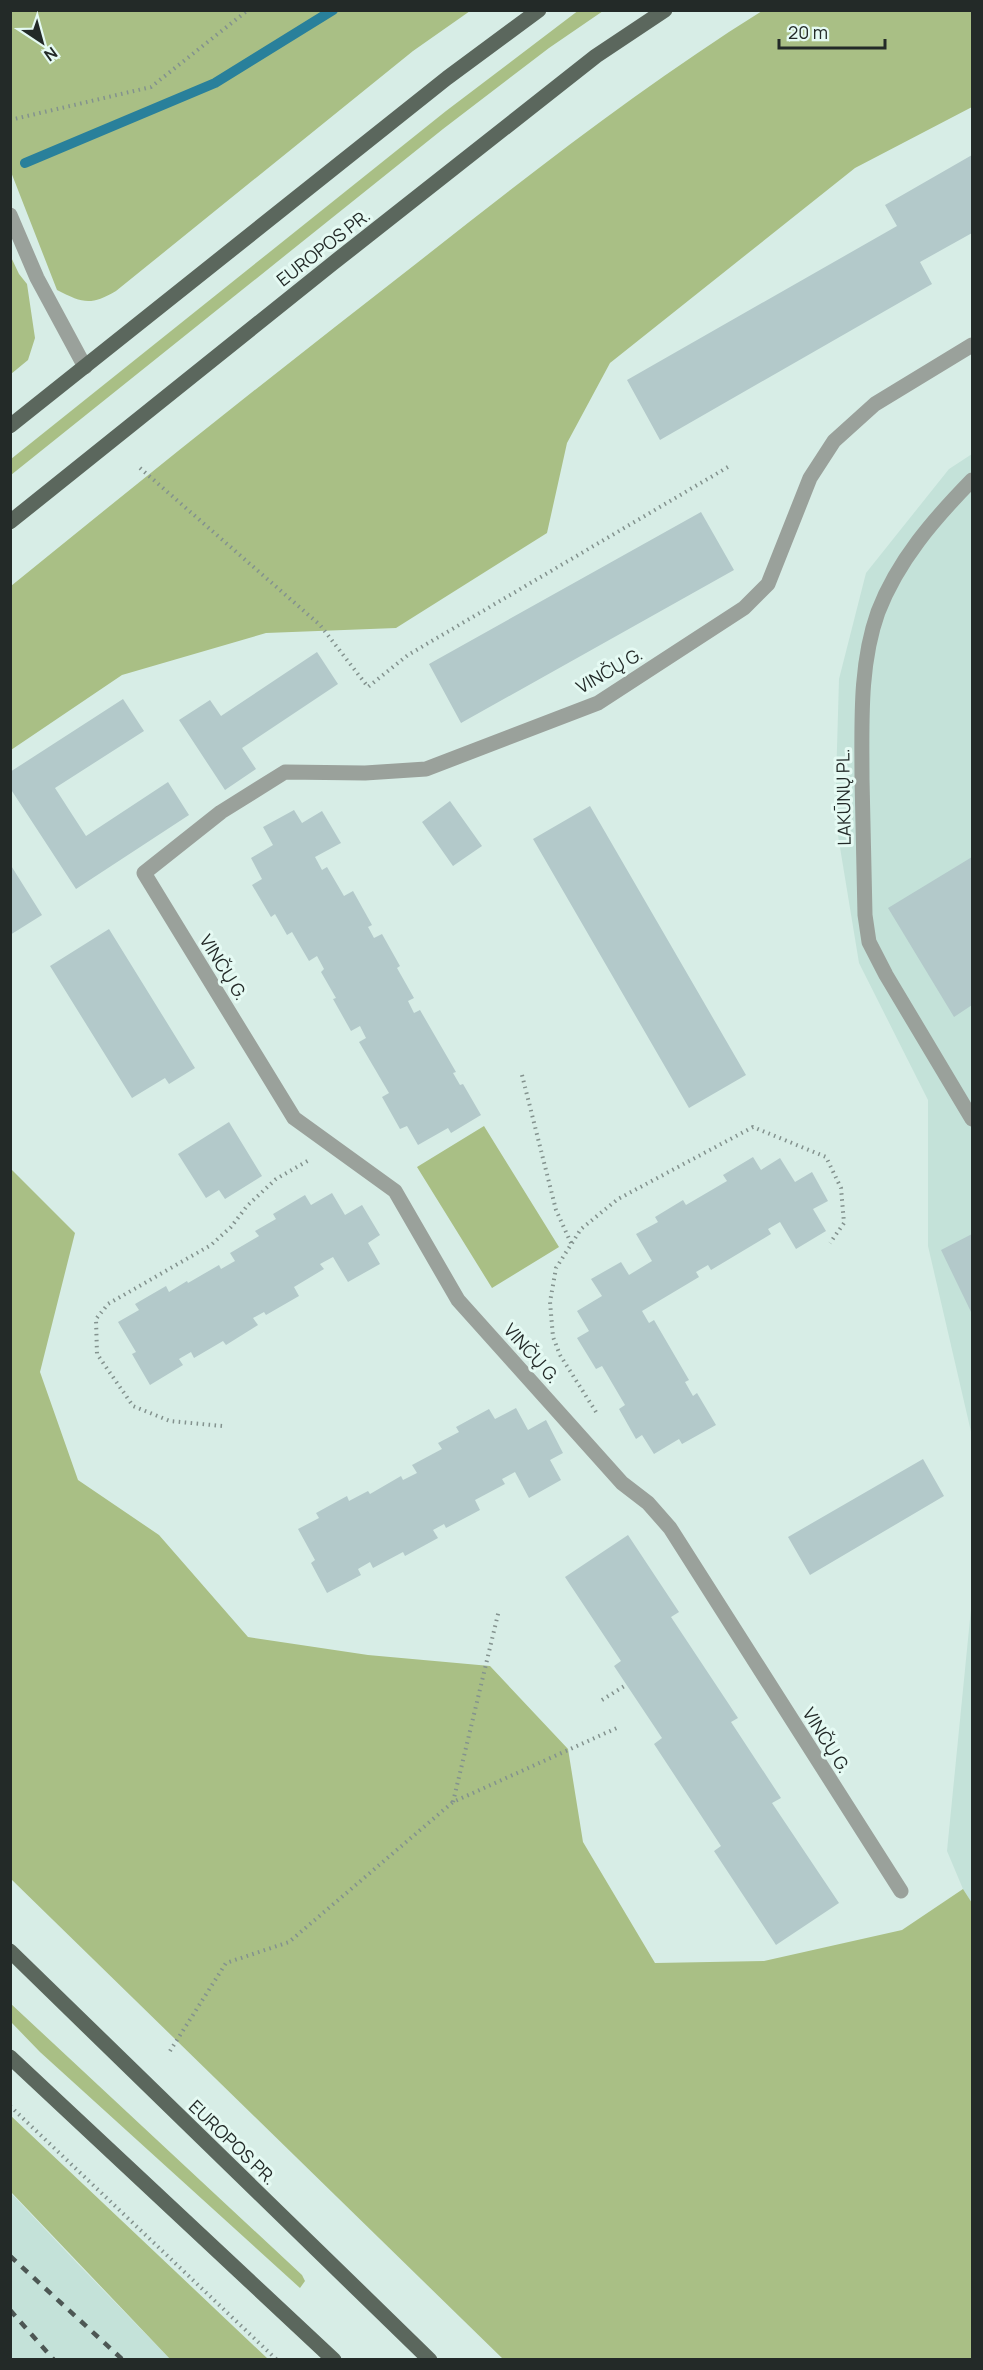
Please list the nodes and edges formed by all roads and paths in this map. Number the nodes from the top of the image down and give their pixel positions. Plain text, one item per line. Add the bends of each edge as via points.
1 (248, 10) edge
2 (539, 10) edge
3 (665, 10) edge
4 (10, 120) edge
5 (10, 215) edge
6 (972, 345) edge
7 (85, 367) junction
8 (10, 426) edge
9 (140, 468) dead end
10 (728, 468) dead end
11 (972, 480) edge
12 (10, 522) edge
13 (522, 1076) dead end
14 (972, 1119) edge
15 (333, 1145) junction
16 (572, 1243) junction
17 (830, 1243) dead end
18 (601, 1420) dead end
19 (222, 1426) dead end
20 (499, 1610) dead end
21 (626, 1684) dead end
22 (602, 1700) dead end
23 (619, 1727) dead end
24 (453, 1802) junction
25 (901, 1892) dead end
26 (10, 1951) edge
27 (170, 2051) dead end
28 (10, 2057) edge
29 (10, 2106) edge
30 (276, 2360) edge
31 (334, 2360) edge
32 (430, 2360) edge

1 - 4 path via 151,87
2 - 7 main road via 447,78
3 - 12 main road, EUROPOS PR. via 596,56
5 - 7 street via 37,278
6 - 15 street, VINČŲ G. via 875,404 834,441 810,478 768,584 744,609 598,703 426,769 285,772 221,812 144,873 294,1118
7 - 8 main road
9 - 10 path via 320,625 368,687 408,655
11 - 14 street, LAKŪNŲ PL. via 936,516 905,558 878,612 865,666 862,721 865,915 869,942
13 - 16 path via 556,1210
15 - 19 path via 276,1179 211,1245 108,1304 96,1319 97,1354 133,1406 170,1421
15 - 25 street, VINČŲ G. via 394,1191 458,1300 622,1483 648,1503 670,1528
16 - 17 path via 581,1229 618,1199 753,1127 826,1157 841,1188 844,1223
16 - 18 path via 556,1268 550,1302 553,1337
20 - 24 path
21 - 22 path
23 - 24 path
24 - 27 path via 289,1942 226,1963
26 - 32 main road, EUROPOS PR.
28 - 31 main road
29 - 30 path

